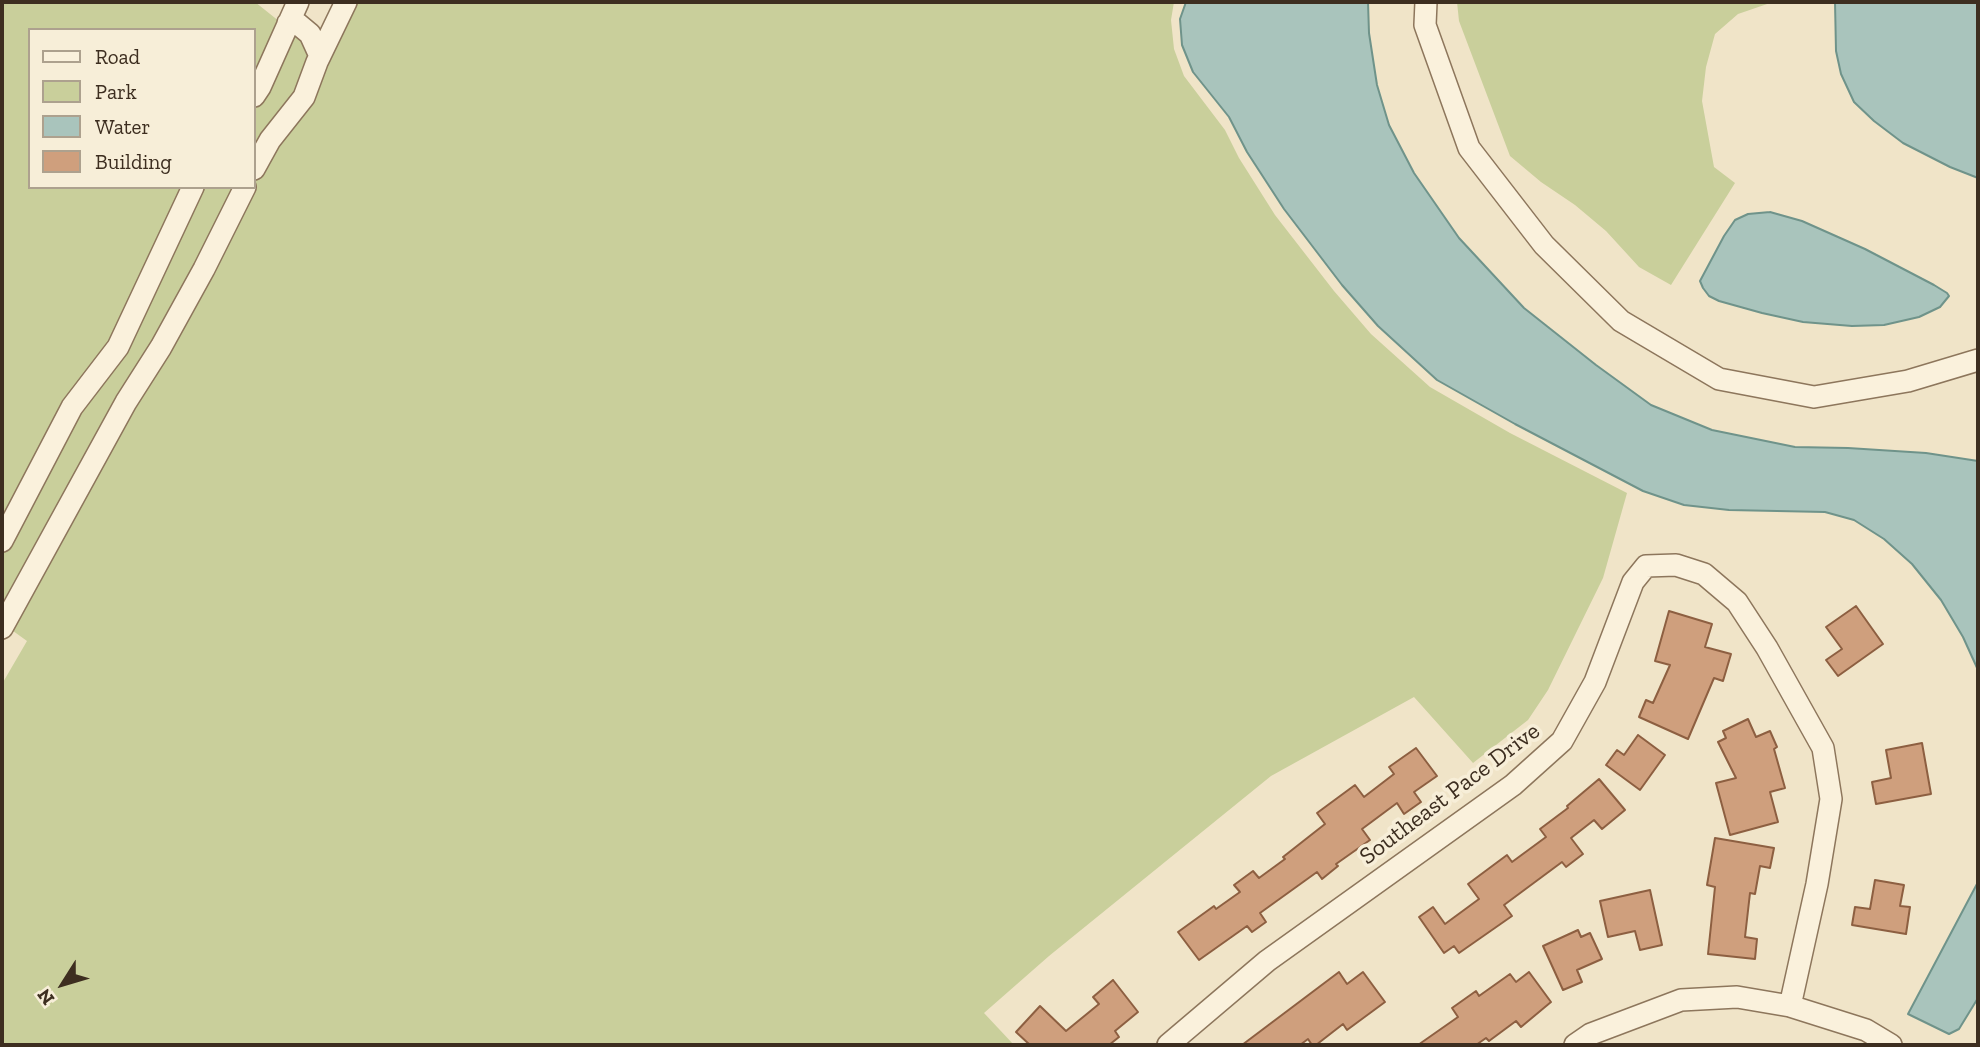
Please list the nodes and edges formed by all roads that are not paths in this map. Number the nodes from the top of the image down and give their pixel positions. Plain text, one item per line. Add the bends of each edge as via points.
1 (298, 2) edge
2 (346, 2) edge
3 (1426, 2) edge
4 (288, 23) junction
5 (320, 56) junction
6 (256, 93) edge
7 (256, 165) edge
8 (192, 189) edge
9 (244, 189) edge
10 (1978, 360) edge
11 (106, 363) junction
12 (137, 385) junction
13 (2, 541) edge
14 (2, 626) edge
15 (1790, 1006) junction
16 (1168, 1045) edge
17 (1575, 1045) edge
18 (1891, 1045) edge

1 - 4 street
2 - 5 street
3 - 10 street via 1425,26 1469,148 1544,245 1621,321 1719,379 1814,397 1908,381
4 - 5 street via 298,24 310,34
4 - 6 street
5 - 7 street via 304,97
8 - 11 street via 118,347
9 - 12 street
11 - 12 street
11 - 13 street via 72,407
12 - 14 street
15 - 16 street, Southeast Pace Drive via 1831,799 1823,748 1737,602 1704,574 1676,565 1646,566 1633,582 1595,682 1562,741 1513,785 1267,961
15 - 17 street via 1737,997 1681,1000 1591,1034
15 - 18 street via 1866,1030

